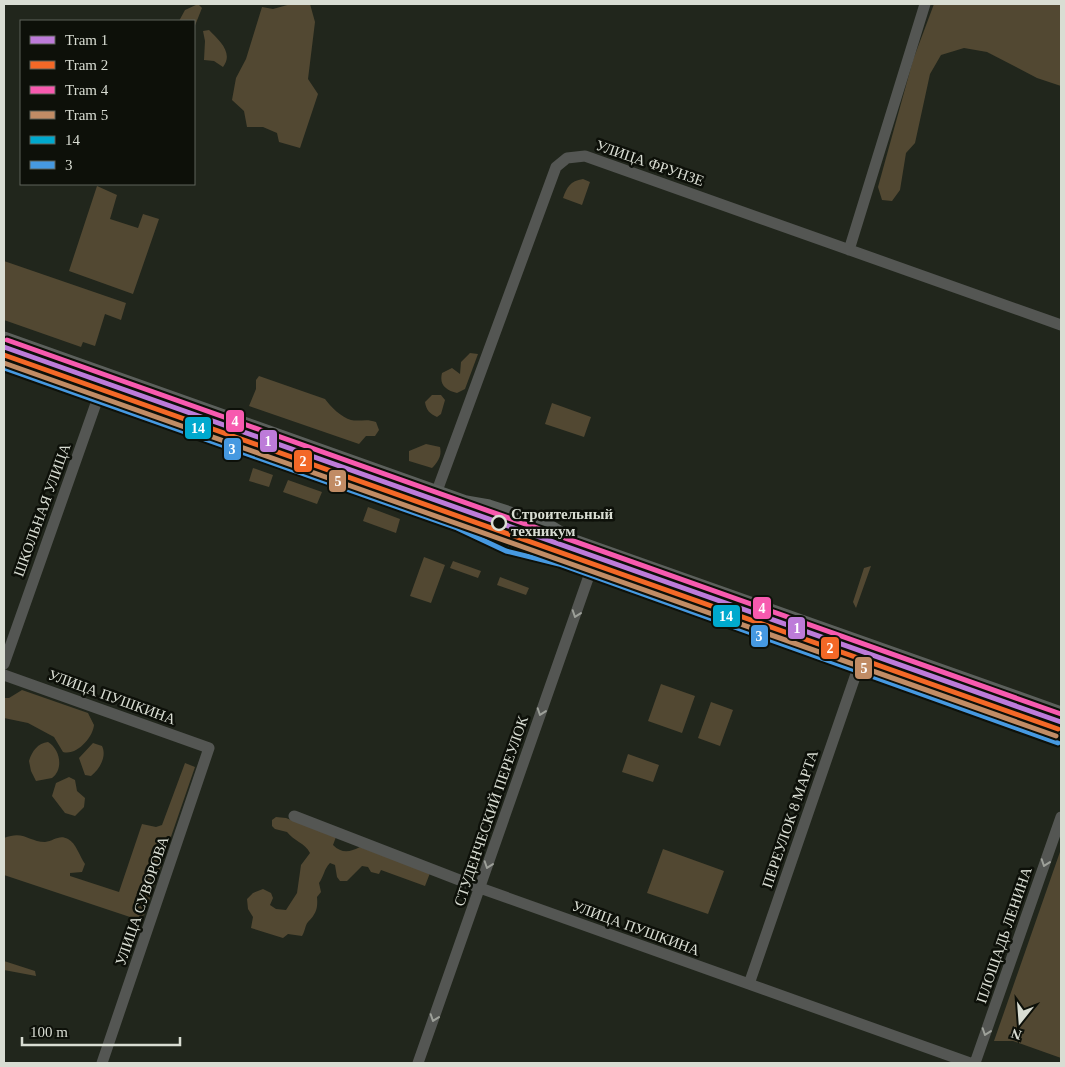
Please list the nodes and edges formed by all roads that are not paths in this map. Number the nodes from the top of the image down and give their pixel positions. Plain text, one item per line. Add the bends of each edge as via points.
1 (925, 4) edge
2 (849, 250) junction
3 (1061, 325) edge
4 (4, 339) edge
5 (4, 360) edge
6 (106, 375) junction
7 (100, 394) junction
8 (436, 492) junction
9 (430, 510) junction
10 (598, 550) junction
11 (592, 568) junction
12 (866, 645) junction
13 (4, 664) edge
14 (860, 664) junction
15 (4, 674) edge
16 (1061, 714) edge
17 (1061, 736) edge
18 (209, 748) joint
19 (294, 816) dead end
20 (1061, 817) edge
21 (480, 888) junction
22 (749, 984) junction
23 (102, 1063) edge
24 (418, 1063) edge
25 (970, 1063) edge
26 (975, 1063) edge

1 - 2 street
2 - 3 street, УЛИЦА ФРУНЗЕ
2 - 8 street, УЛИЦА ФРУНЗЕ via 585,156 566,158 556,167
4 - 6 main road
5 - 7 main road
6 - 7 street, ШКОЛЬНАЯ УЛИЦА
6 - 8 main road
7 - 9 main road
7 - 13 street, ШКОЛЬНАЯ УЛИЦА
8 - 9 street, УЛИЦА ФРУНЗЕ
8 - 10 main road via 549,527 567,539
9 - 11 main road via 488,536
10 - 11 street, СТУДЕНЧЕСКИЙ ПЕРЕУЛОК
10 - 12 main road
11 - 14 main road
11 -> 21 street, СТУДЕНЧЕСКИЙ ПЕРЕУЛОК
12 - 14 street, ПЕРЕУЛОК 8 МАРТА
12 - 16 main road
14 - 17 main road
14 - 22 street, ПЕРЕУЛОК 8 МАРТА
15 - 18 street, УЛИЦА ПУШКИНА
18 - 23 street, УЛИЦА СУВОРОВА
19 - 21 street, УЛИЦА ПУШКИНА
20 -> 26 street, ПЛОЩАДЬ ЛЕНИНА
21 - 22 street, УЛИЦА ПУШКИНА
21 -> 24 street, СТУДЕНЧЕСКИЙ ПЕРЕУЛОК
22 - 25 street, УЛИЦА ПУШКИНА

